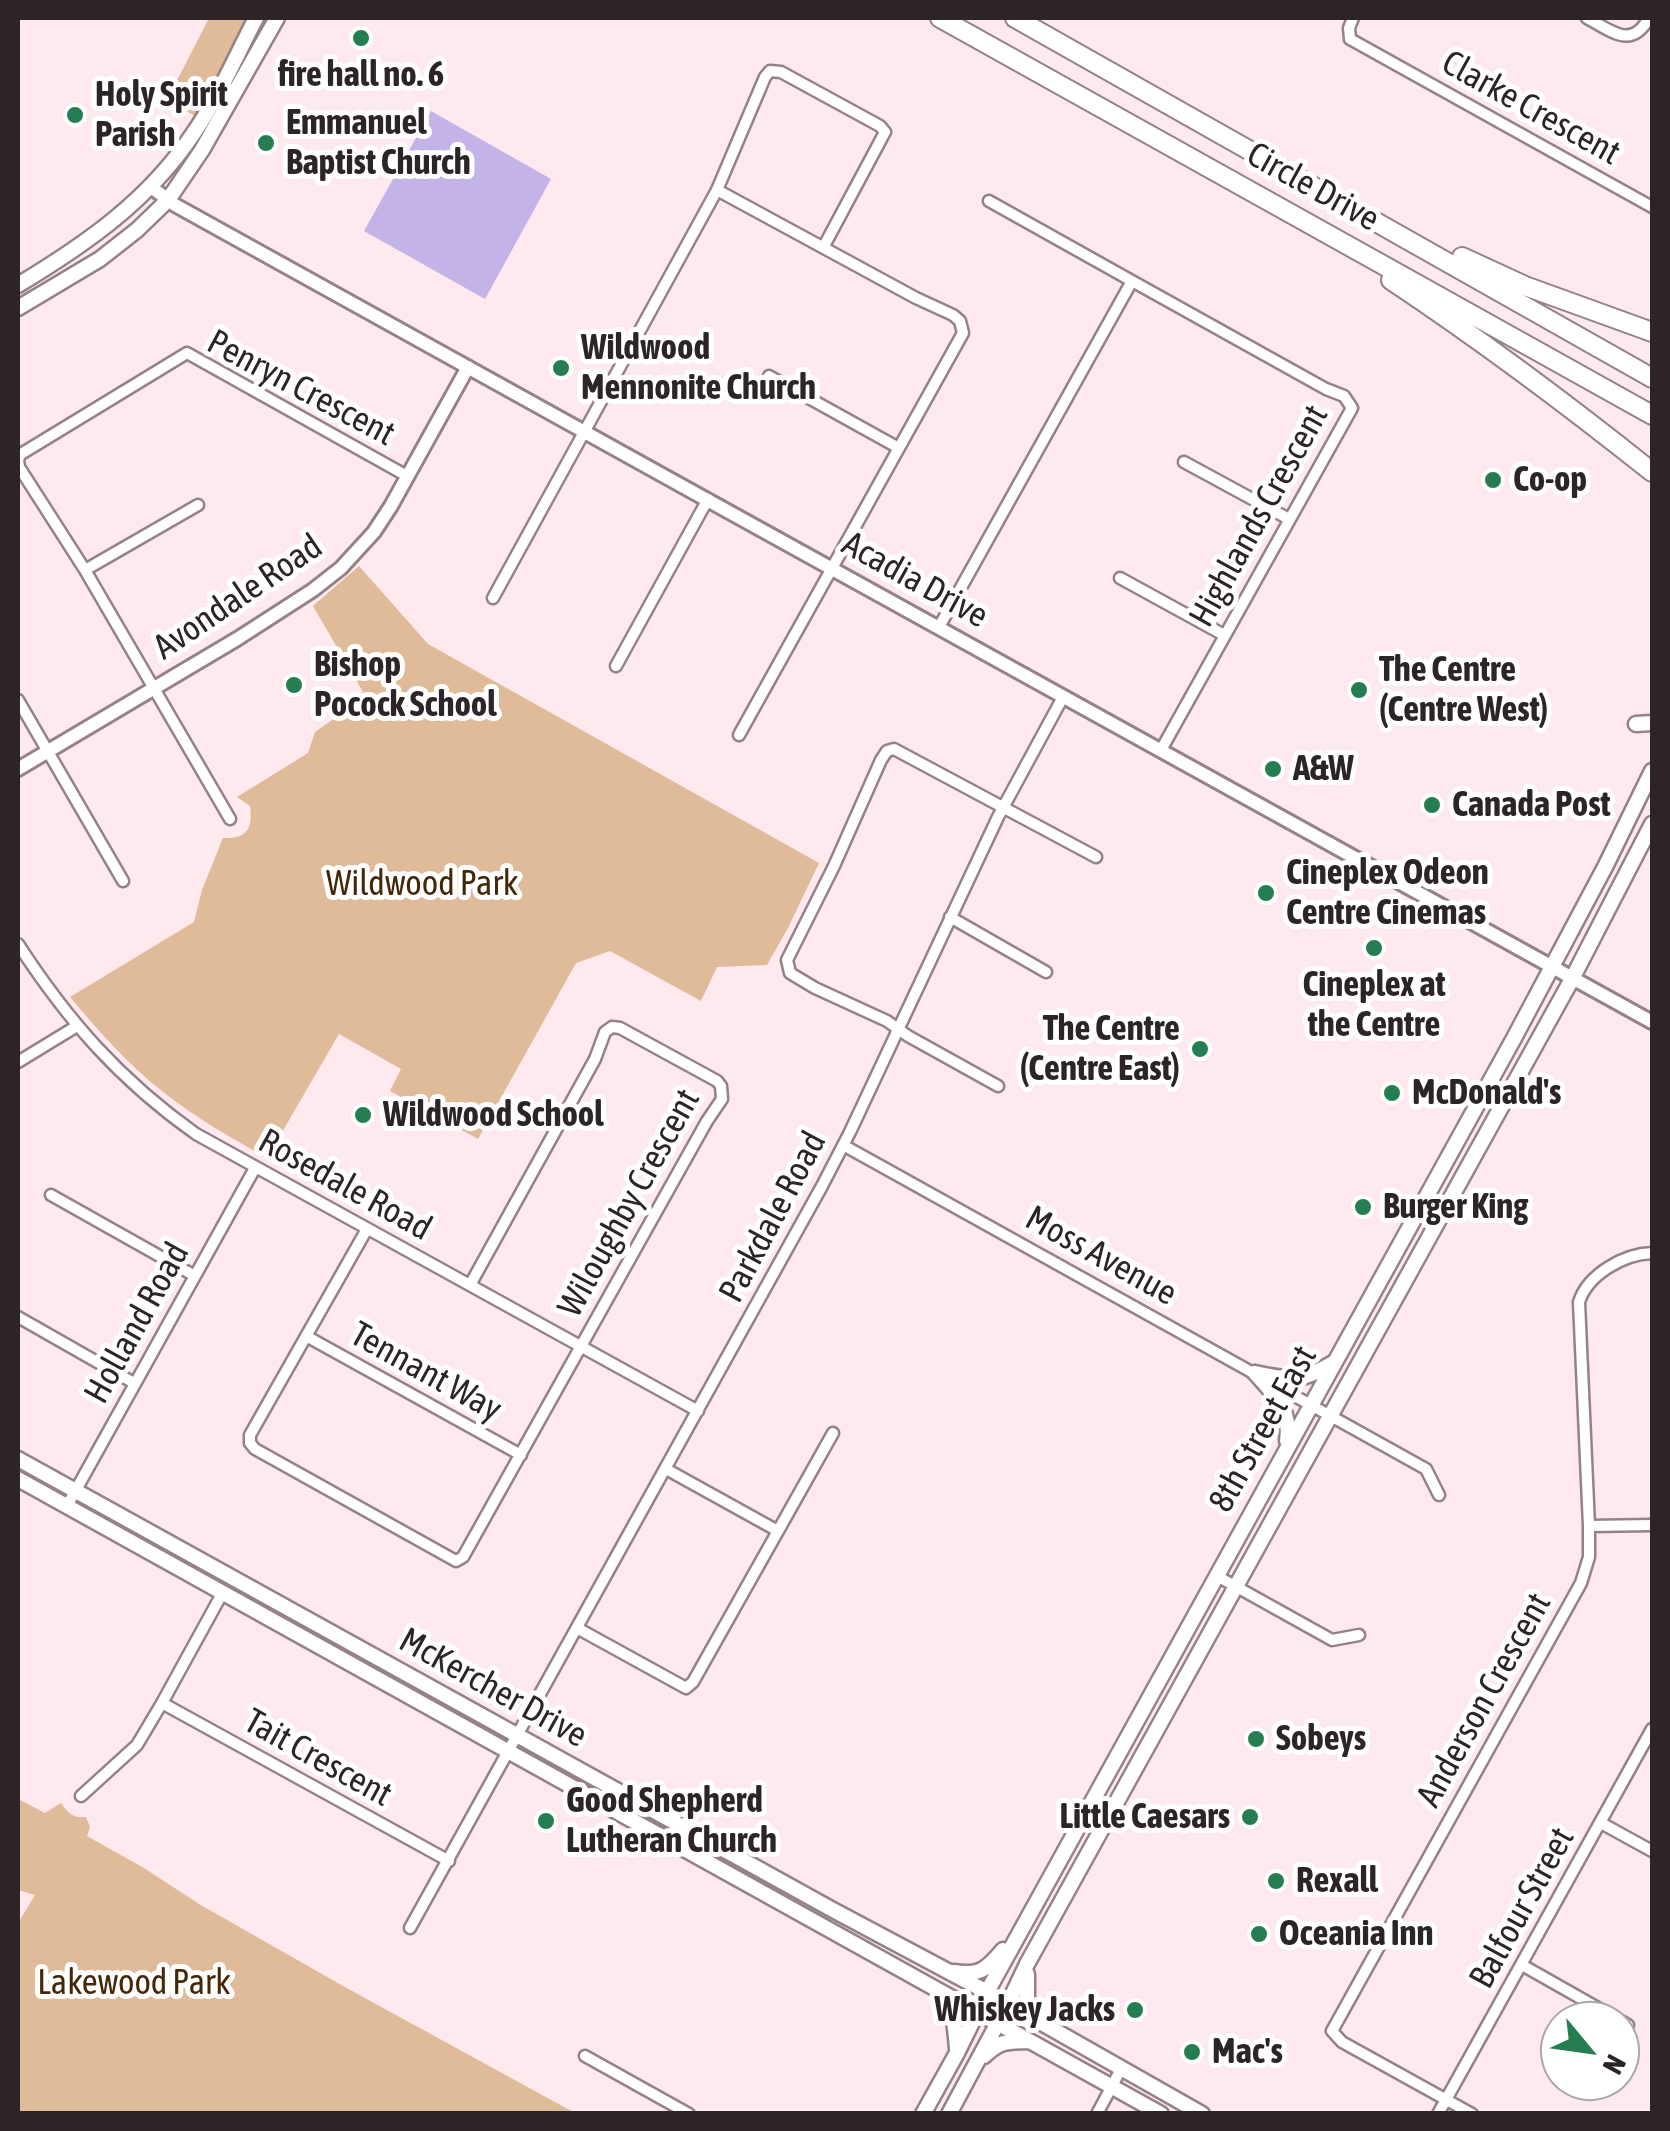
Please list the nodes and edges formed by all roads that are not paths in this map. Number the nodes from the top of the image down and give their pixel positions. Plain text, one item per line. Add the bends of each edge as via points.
1 (256, 18) edge
2 (277, 18) edge
3 (940, 18) edge
4 (1016, 18) edge
5 (1353, 18) edge
6 (1588, 18) edge
7 (1648, 18) edge
8 (152, 187) junction
9 (718, 190) junction
10 (168, 200) junction
11 (990, 200) dead end
12 (1274, 202) junction
13 (1652, 207) edge
14 (1397, 232) junction
15 (824, 246) junction
16 (1132, 281) junction
17 (18, 285) edge
18 (18, 308) edge
19 (1652, 332) edge
20 (468, 367) junction
21 (769, 376) dead end
22 (1652, 378) edge
23 (1652, 415) edge
24 (586, 431) junction
25 (898, 447) junction
26 (18, 460) edge
27 (1184, 462) dead end
28 (1652, 472) edge
29 (408, 476) junction
30 (708, 500) junction
31 (198, 505) dead end
32 (1289, 519) junction
33 (832, 568) junction
34 (86, 570) junction
35 (1120, 578) dead end
36 (493, 598) dead end
37 (939, 627) junction
38 (1224, 635) junction
39 (616, 666) dead end
40 (154, 689) junction
41 (1063, 696) junction
42 (18, 700) edge
43 (1652, 722) edge
44 (1636, 724) dead end
45 (739, 735) dead end
46 (1161, 750) junction
47 (48, 751) junction
48 (18, 769) edge
49 (1652, 772) edge
50 (1003, 806) junction
51 (230, 819) dead end
52 (1652, 824) edge
53 (1096, 857) dead end
54 (123, 881) dead end
55 (950, 918) junction
56 (18, 944) edge
57 (1552, 968) junction
58 (1046, 972) dead end
59 (1572, 980) junction
60 (1652, 1022) edge
61 (76, 1026) junction
62 (898, 1028) junction
63 (18, 1062) edge
64 (998, 1086) dead end
65 (844, 1145) junction
66 (256, 1168) junction
67 (50, 1195) dead end
68 (367, 1229) junction
69 (1652, 1253) edge
70 (194, 1276) junction
71 (470, 1285) junction
72 (18, 1317) edge
73 (306, 1336) junction
74 (582, 1347) junction
75 (1334, 1363) junction
76 (1255, 1373) junction
77 (134, 1383) junction
78 (1310, 1405) junction
79 (698, 1411) junction
80 (1330, 1416) junction
81 (833, 1433) dead end
82 (1285, 1451) junction
83 (521, 1455) junction
84 (18, 1460) edge
85 (666, 1469) junction
86 (18, 1479) edge
87 (76, 1491) junction
88 (1439, 1496) dead end
89 (67, 1506) junction
90 (1652, 1525) edge
91 (1589, 1526) junction
92 (778, 1531) junction
93 (1217, 1576) junction
94 (1237, 1587) junction
95 (222, 1592) junction
96 (577, 1628) junction
97 (1359, 1636) dead end
98 (162, 1703) junction
99 (1652, 1730) edge
100 (517, 1736) junction
101 (508, 1752) junction
102 (81, 1796) dead end
103 (1601, 1823) junction
104 (1652, 1851) edge
105 (448, 1861) junction
106 (1028, 1918) junction
107 (410, 1928) dead end
108 (1027, 1964) junction
109 (1522, 1965) junction
110 (946, 1971) junction
111 (924, 1982) junction
112 (987, 1992) junction
113 (1586, 2001) edge
114 (1008, 2004) junction
115 (976, 2012) junction
116 (1037, 2020) junction
117 (998, 2024) junction
118 (1032, 2042) junction
119 (957, 2053) junction
120 (585, 2056) dead end
121 (976, 2063) junction
122 (1121, 2069) junction
123 (1112, 2086) junction
124 (1446, 2099) junction
125 (689, 2114) edge
126 (923, 2114) edge
127 (948, 2114) edge
128 (1096, 2114) edge
129 (1161, 2114) edge
130 (1202, 2114) edge
131 (1438, 2114) edge
132 (1472, 2114) edge

1 - 8 main road via 200,122
2 - 10 main road
3 - 12 highway, Circle Drive
4 - 14 highway, Circle Drive
5 - 13 street, Clarke Crescent via 1350,39
6 - 7 street via 1628,36
8 - 10 street, Acadia Drive
8 - 17 main road via 87,242
9 - 15 street
9 - 15 street via 765,78 781,72 885,132
9 - 24 street
10 - 18 main road via 100,259
10 - 20 street, Acadia Drive
11 - 16 street
12 - 23 highway, Circle Drive
12 - 28 highway via 1440,312
14 - 19 highway
14 - 22 highway, Circle Drive
15 - 25 street via 953,315 963,327
16 - 32 street, Highlands Crescent via 1344,396 1352,408
16 - 37 street
20 - 24 street, Acadia Drive
20 - 29 street, Avondale Road
21 - 25 street
24 - 30 street, Acadia Drive
24 - 36 street
25 - 33 street
26 - 29 street, Penryn Crescent via 187,354
26 - 34 street, Penryn Crescent
27 - 32 street
29 - 40 street, Avondale Road via 374,532 341,568
30 - 33 street, Acadia Drive
30 - 39 street
31 - 34 street
32 - 38 street, Highlands Crescent
33 - 37 street, Acadia Drive
33 - 45 street
34 - 40 street, Penryn Crescent
35 - 38 street
37 - 41 street, Acadia Drive
38 - 46 street, Highlands Crescent
40 - 47 street, Avondale Road
40 - 51 street, Penryn Crescent
41 - 46 street, Acadia Drive
41 - 50 street, Parkdale Road
42 - 47 street
43 - 44 main road
46 - 57 street, Acadia Drive
47 - 48 street, Avondale Road
47 - 54 street
49 - 57 main road, 8th Street East
50 - 53 street
50 - 55 street, Parkdale Road
50 - 62 street via 900,750 887,751 786,960 790,973
52 - 59 main road, 8th Street East
55 - 58 street
55 - 62 street, Parkdale Road
56 - 61 street, Rosedale Road
57 - 59 street, Acadia Drive
57 - 75 main road, 8th Street East
59 - 60 street, Acadia Drive
59 - 80 main road, 8th Street East
61 - 63 street
61 - 66 street, Rosedale Road via 154,1104
62 - 64 street
62 - 65 street, Parkdale Road
65 - 76 street, Moss Avenue
65 - 79 street, Parkdale Road
66 - 68 street, Rosedale Road
66 - 70 street, Holland Road
67 - 70 street
68 - 71 street, Rosedale Road
68 - 73 street
69 - 91 street, Anderson Crescent via 1595,1276 1579,1302
70 - 77 street, Holland Road
71 - 74 street, Rosedale Road
71 - 74 street, Wiloughby Crescent via 605,1032 620,1028 651,1045 717,1082 722,1099
72 - 77 street
73 - 83 street, Tennant Way
73 - 83 street, Wiloughby Crescent via 250,1443 456,1561
74 - 79 street, Rosedale Road
74 - 83 street, Wiloughby Crescent
75 - 76 main road via 1299,1379
75 - 78 main road, 8th Street East
76 - 78 street, Moss Avenue
76 - 82 main road via 1286,1412
77 - 87 street, Holland Road
78 - 80 street, Moss Avenue
78 - 82 main road, 8th Street East
79 - 85 street, Parkdale Road
80 - 88 street, Moss Avenue via 1426,1469
80 - 94 main road, 8th Street East
81 - 92 street
82 - 93 main road, 8th Street East
84 - 87 main road, McKercher Drive
85 - 92 street
85 - 96 street, Parkdale Road
86 - 89 main road, McKercher Drive
87 - 89 street, Holland Road
87 - 100 main road, McKercher Drive
89 - 95 main road, McKercher Drive
90 - 91 street
91 - 124 street, Anderson Crescent via 1581,1583 1332,2031
92 - 96 street via 686,1688
93 - 94 street
93 - 106 main road, 8th Street East
94 - 97 street via 1332,1640
94 - 108 main road, 8th Street East
95 - 98 street
95 - 101 main road, McKercher Drive
96 - 100 street, Parkdale Road
98 - 102 street via 138,1745
98 - 105 street, Tait Crescent
99 - 103 street, Balfour Street
100 - 101 street, Parkdale Road
100 - 110 main road, McKercher Drive
101 - 105 street
101 - 111 main road, McKercher Drive
103 - 104 street
103 - 109 street, Balfour Street
105 - 107 street
106 - 110 main road via 989,1966 972,1975
106 - 112 main road, 8th Street East
108 - 114 main road, 8th Street East
108 - 116 main road via 1027,2002
109 - 113 street
109 - 124 street, Balfour Street
110 - 112 main road, McKercher Drive
111 - 115 main road, McKercher Drive
111 - 119 main road via 955,2019
112 - 114 main road, McKercher Drive
112 - 115 main road, 8th Street East
114 - 116 main road, McKercher Drive
114 - 117 main road, 8th Street East
115 - 117 main road, McKercher Drive
115 - 119 main road, 8th Street East
116 - 122 main road, McKercher Drive
117 - 118 main road, McKercher Drive
117 - 121 main road, 8th Street East
118 - 121 main road via 997,2044
118 - 123 main road, McKercher Drive
119 - 126 main road, 8th Street East
120 - 125 street
121 - 127 main road, 8th Street East
122 - 123 street
122 - 130 main road, McKercher Drive
123 - 128 street
123 - 129 main road, McKercher Drive
124 - 131 street, Balfour Street
124 - 132 street, Anderson Crescent

